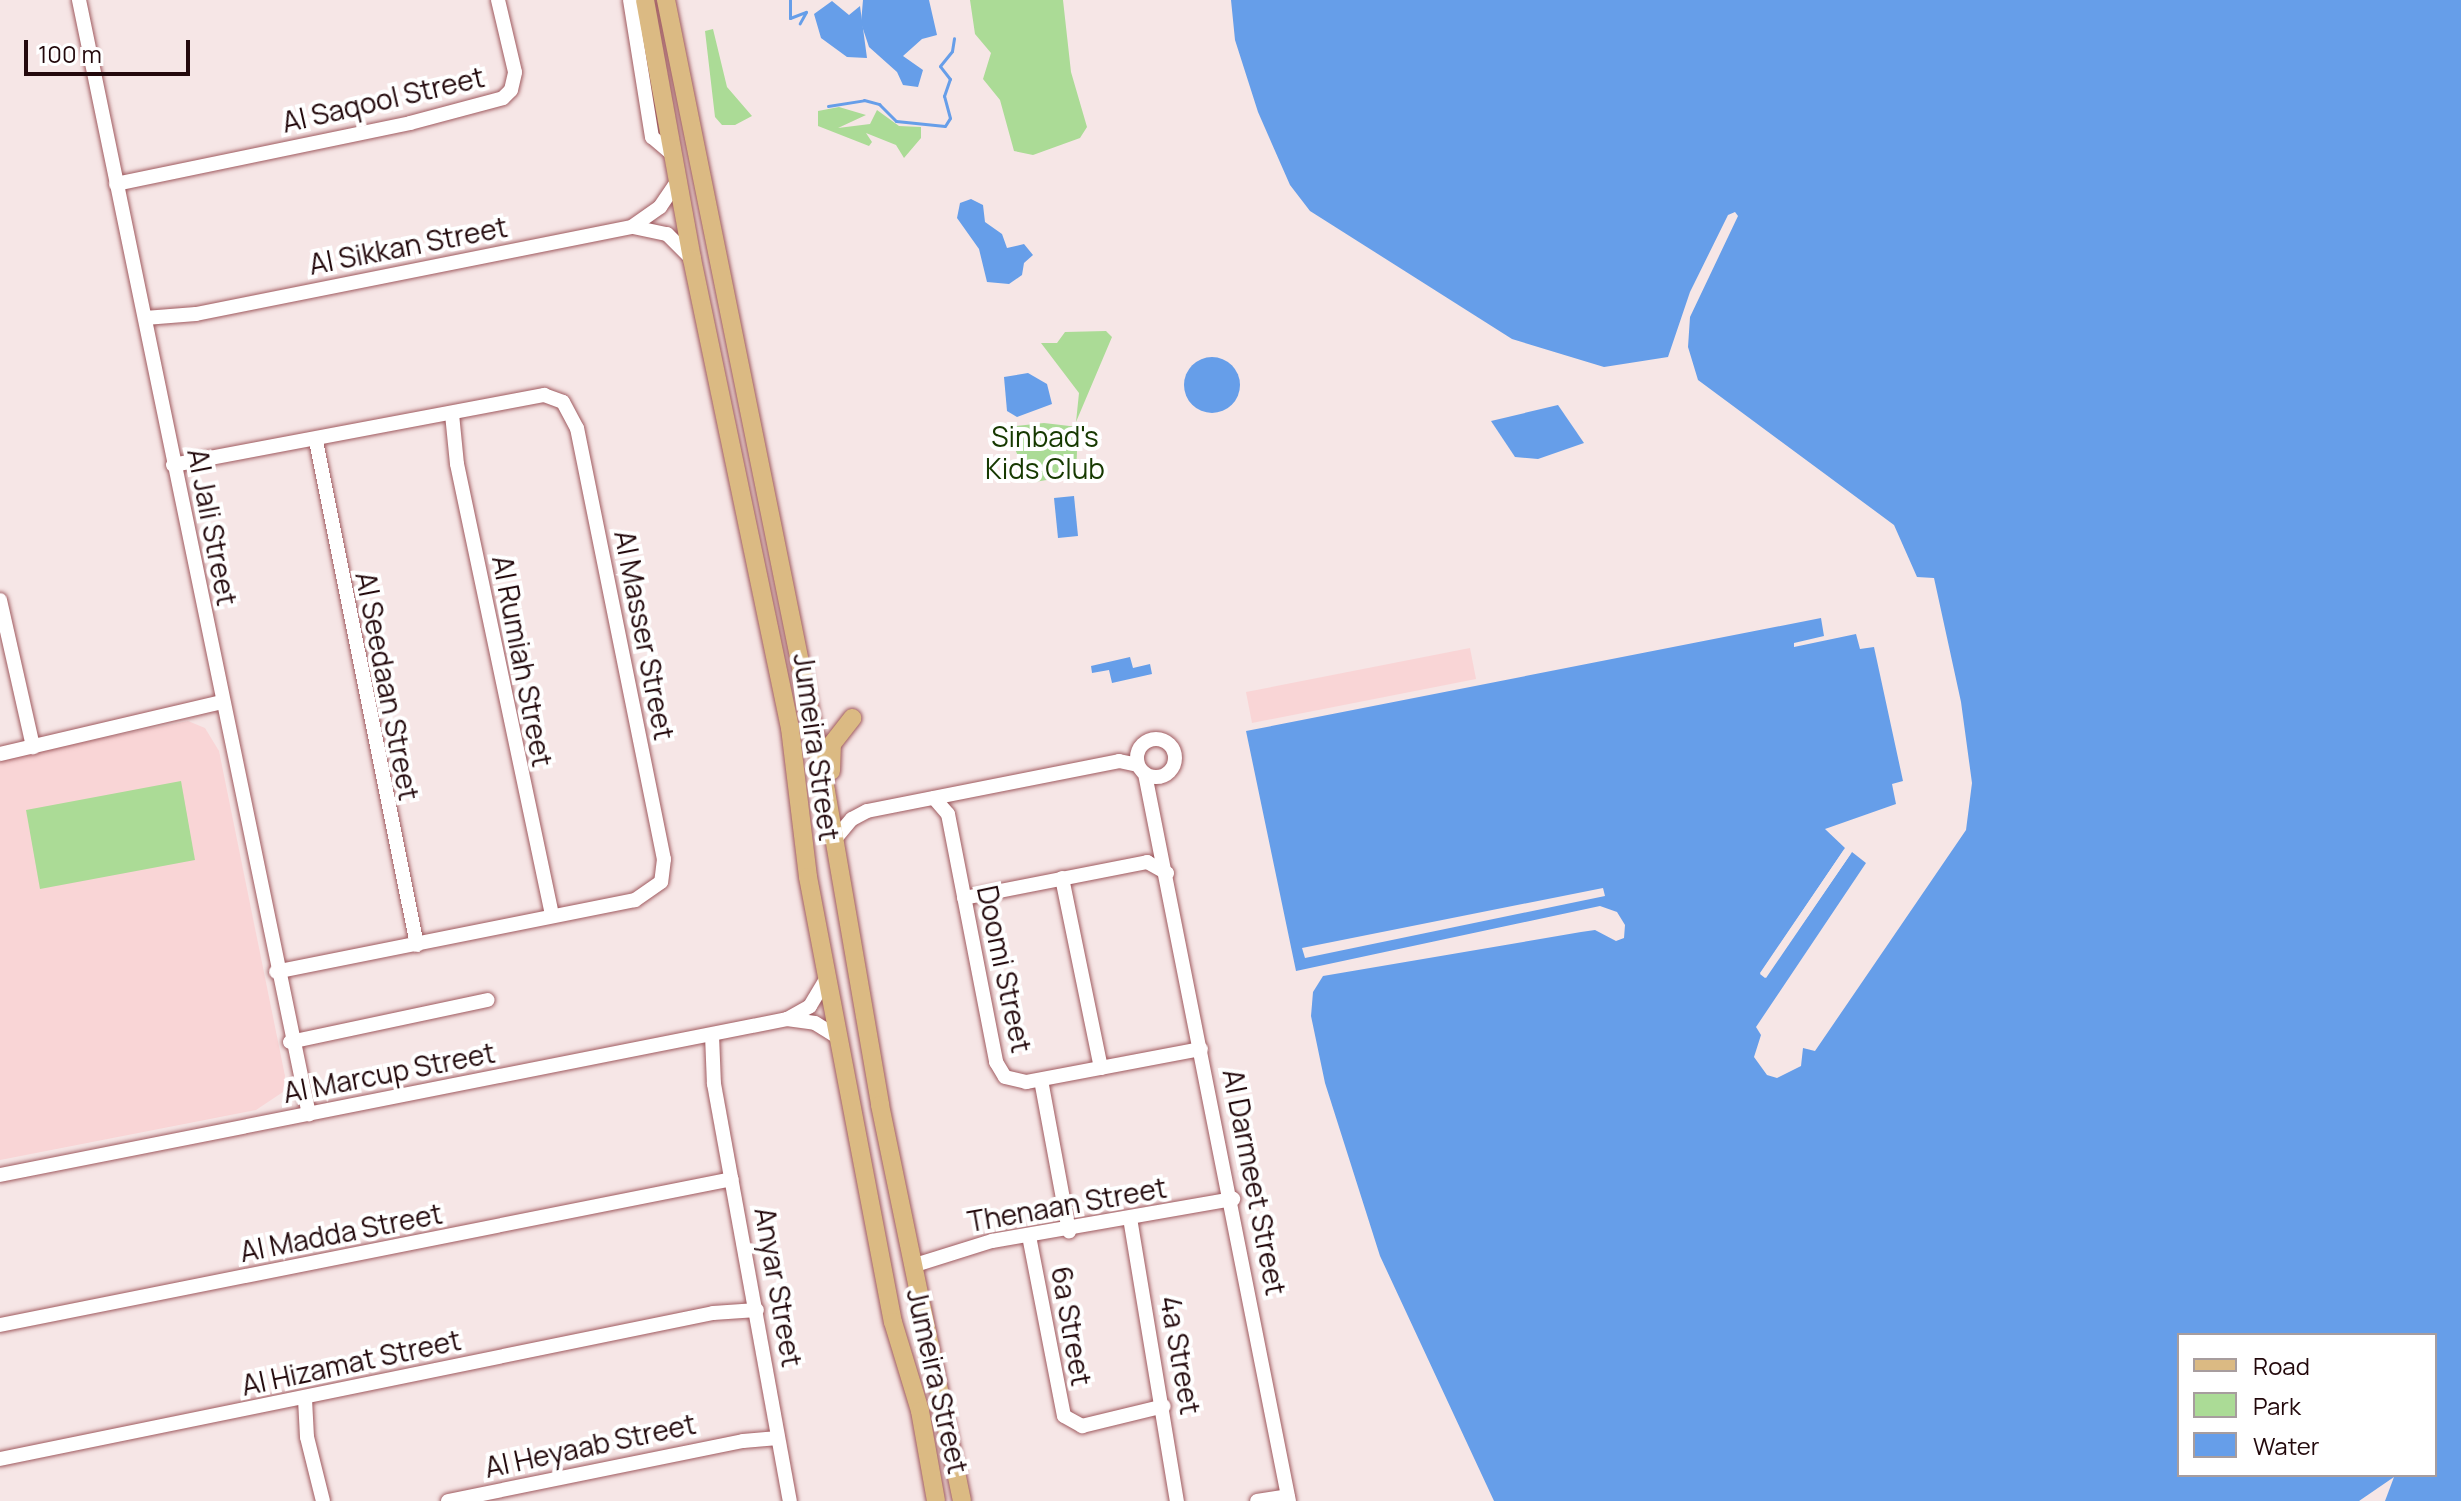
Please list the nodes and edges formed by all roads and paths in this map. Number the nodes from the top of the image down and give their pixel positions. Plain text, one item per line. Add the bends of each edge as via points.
1 (79, 0) edge
2 (498, 0) edge
3 (630, 0) edge
4 (645, 0) edge
5 (666, 0) edge
6 (675, 156) junction
7 (679, 178) junction
8 (115, 180) junction
9 (633, 227) junction
10 (692, 259) junction
11 (146, 323) junction
12 (448, 415) junction
13 (312, 442) junction
14 (174, 469) junction
15 (783, 500) dead end
16 (771, 519) junction
17 (0, 600) edge
18 (778, 663) junction
19 (222, 707) junction
20 (852, 718) dead end
21 (813, 725) junction
22 (28, 748) junction
23 (0, 754) edge
24 (794, 755) junction
25 (1141, 769) junction
26 (1162, 777) junction
27 (956, 794) junction
28 (934, 798) junction
29 (948, 814) junction
30 (832, 817) junction
31 (835, 839) junction
32 (1159, 843) junction
33 (1147, 862) junction
34 (1167, 873) junction
35 (1062, 878) junction
36 (964, 898) junction
37 (547, 917) junction
38 (413, 946) junction
39 (275, 968) junction
40 (827, 978) junction
41 (488, 1000) dead end
42 (787, 1019) junction
43 (707, 1036) junction
44 (839, 1038) junction
45 (290, 1042) junction
46 (1201, 1049) junction
47 (1101, 1068) junction
48 (1041, 1080) junction
49 (304, 1116) junction
50 (731, 1174) junction
51 (0, 1175) edge
52 (1233, 1199) junction
53 (1130, 1218) junction
54 (1069, 1231) junction
55 (1029, 1236) junction
56 (912, 1266) junction
57 (756, 1305) junction
58 (0, 1325) edge
59 (300, 1400) junction
60 (1164, 1406) junction
61 (777, 1434) junction
62 (0, 1459) edge
63 (1288, 1498) edge
64 (935, 1499) edge
65 (320, 1501) edge
66 (448, 1501) edge
67 (790, 1501) edge
68 (962, 1501) edge
69 (1177, 1501) edge
70 (1257, 1501) edge

1 - 8 street, Al Jali Street
2 - 8 street, Al Saqool Street via 515,72 503,98 396,126
3 - 6 street via 652,137
4 - 6 main road, Jumeira Street
5 - 16 main road, Jumeira Street
6 - 7 main road, Jumeira Street
7 - 9 street, Al Sikkan Street via 660,207
7 - 10 main road, Jumeira Street
8 - 11 street, Al Jali Street
9 - 10 street, Al Sikkan Street via 667,234
9 - 11 street, Al Sikkan Street
10 - 18 main road, Jumeira Street
11 - 14 street, Al Jali Street
12 - 13 street, Al Masser Street
12 - 37 street, Al Rumiah Street
12 - 37 street, Al Masser Street via 544,395 559,399 574,417 664,859 661,882 646,896
13 - 14 street, Al Masser Street
13 - 38 street, Al Seedaan Street
14 - 19 street, Al Jali Street
15 - 16 main road
16 - 21 main road, Jumeira Street
17 - 22 street
18 - 21 main road via 791,681 799,720
18 - 24 main road, Jumeira Street
19 - 22 street
19 - 39 street, Al Jali Street
20 - 30 main road via 831,749
21 - 30 main road, Jumeira Street
22 - 23 street
24 - 30 main road via 809,759 818,799
24 - 40 main road, Jumeira Street via 808,877
25 - 26 street
25 - 26 street, Al Darmeet Street via 1144,743 1166,741 1176,758
25 - 27 street via 1119,761
25 - 32 street, Al Darmeet Street
26 - 34 street, Al Darmeet Street via 1157,799
27 - 28 street
27 - 29 street
28 - 29 street
28 - 31 street via 862,813
29 - 36 street, Doomi Street
30 - 31 main road, Jumeira Street
31 - 56 main road, Jumeira Street
32 - 33 street
32 - 34 street, Al Darmeet Street
33 - 34 street
33 - 35 street
34 - 46 street, Al Darmeet Street
35 - 36 street
35 - 47 street
36 - 48 street, Doomi Street via 998,1068 1015,1082
37 - 38 street, Al Masser Street
38 - 39 street, Al Masser Street
39 - 45 street, Al Jali Street
40 - 42 street, Al Marcup Street via 810,1006
40 - 44 main road, Jumeira Street
41 - 45 street
42 - 43 street, Al Marcup Street
42 - 44 street, Al Marcup Street via 815,1023
43 - 49 street, Al Marcup Street
43 - 50 street, Anyar Street
44 - 64 main road, Jumeira Street via 893,1322 920,1411
45 - 49 street, Al Jali Street
46 - 47 street, Doomi Street
46 - 52 street, Al Darmeet Street
47 - 48 street, Doomi Street
48 - 54 street
49 - 51 street, Al Marcup Street
50 - 57 street, Anyar Street
50 - 58 street, Al Madda Street
52 - 53 street, Thenaan Street
52 - 63 street, Al Darmeet Street
53 - 54 street, Thenaan Street
53 - 60 street, 4a Street
54 - 55 street, Thenaan Street
55 - 56 street, Thenaan Street via 933,1256
55 - 60 street, 6a Street via 1067,1420 1082,1426
56 - 68 main road, Jumeira Street
57 - 59 street, Al Hizamat Street
57 - 61 street, Anyar Street
59 - 62 street, Al Hizamat Street
59 - 65 street
60 - 69 street, 4a Street
61 - 66 street, Al Heyaab Street
61 - 67 street, Anyar Street
63 - 70 street

